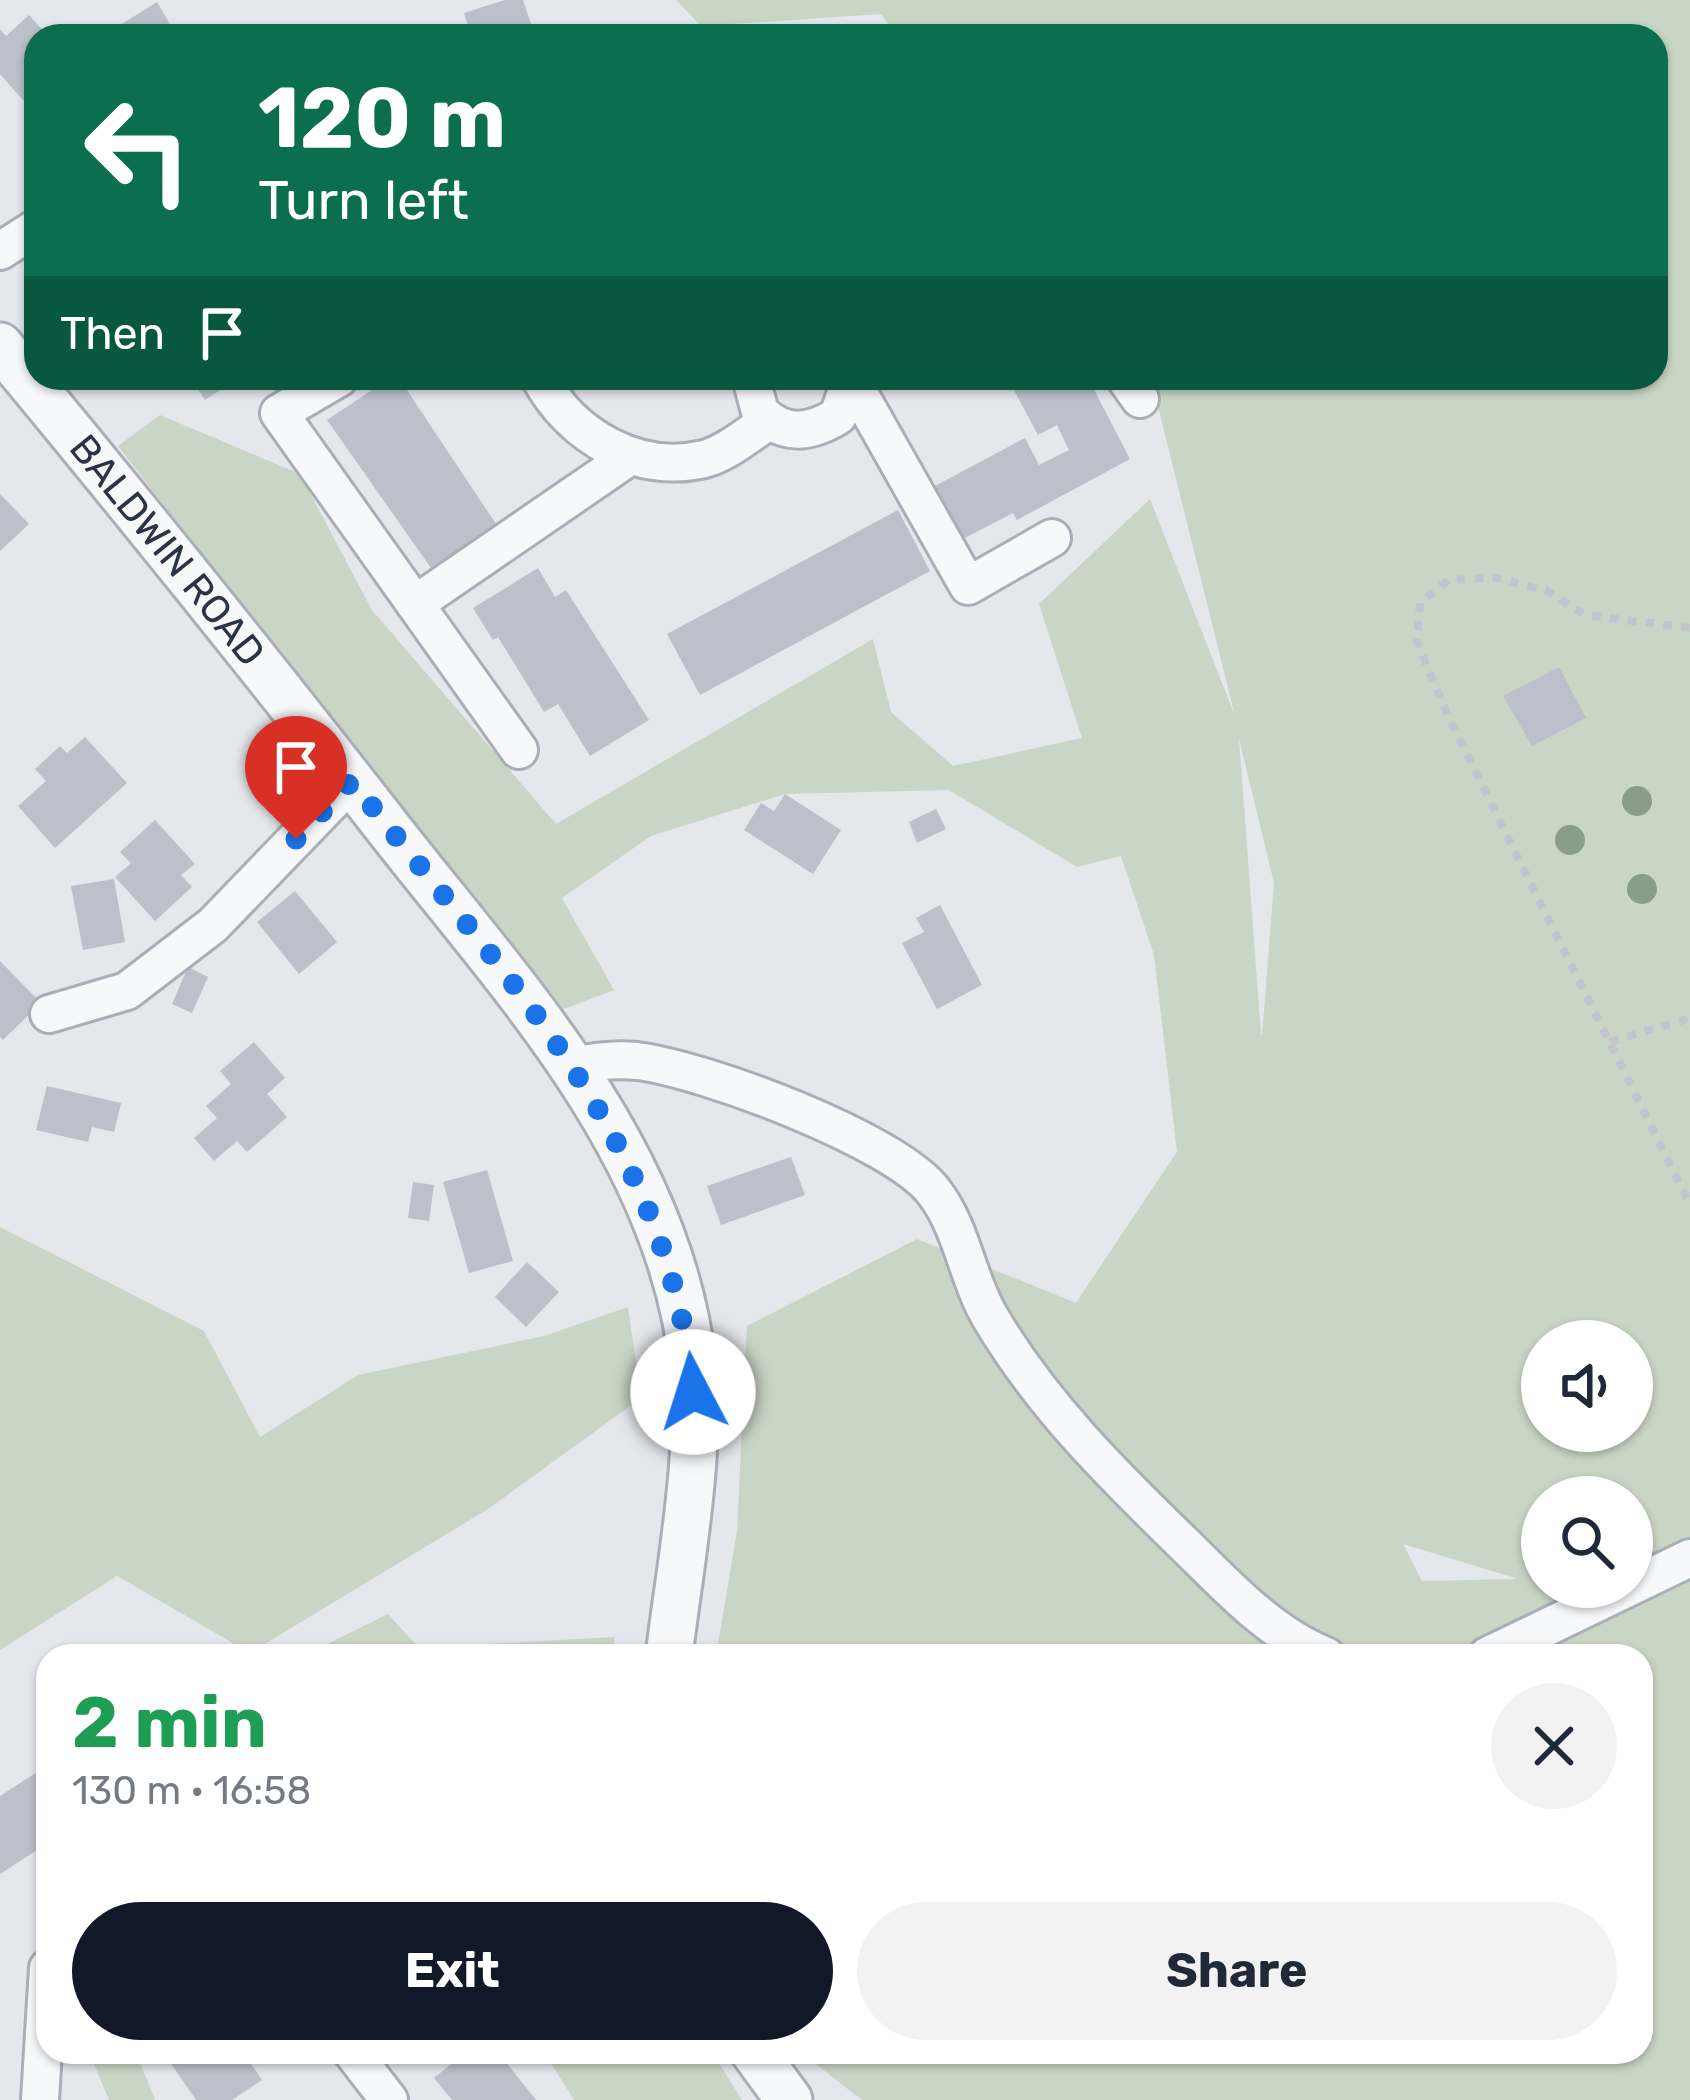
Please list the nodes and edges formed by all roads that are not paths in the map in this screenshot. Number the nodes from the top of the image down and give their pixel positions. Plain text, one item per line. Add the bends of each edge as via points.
1 (0, 346) edge
2 (24, 376) edge
3 (36, 390) edge
4 (318, 390) edge
5 (549, 390) edge
6 (752, 390) edge
7 (847, 390) edge
8 (857, 390) edge
9 (769, 421) junction
10 (629, 457) junction
11 (1052, 538) dead end
12 (415, 604) junction
13 (519, 749) dead end
14 (352, 781) junction
15 (49, 1014) dead end
16 (574, 1066) junction
17 (1690, 1558) edge
18 (670, 1644) edge
19 (1298, 1644) edge
20 (1511, 1644) edge
21 (42, 2064) edge
22 (361, 2064) edge
23 (763, 2064) edge
24 (40, 2100) edge
25 (389, 2100) edge
26 (789, 2100) edge

1 - 2 street, BALDWIN ROAD
3 - 14 street, BALDWIN ROAD
4 - 12 street via 279,413
5 - 10 street via 578,428
6 - 9 street
7 - 9 street via 838,416 815,430
8 - 11 street via 968,586
9 - 10 street via 710,458
10 - 12 street
12 - 13 street
14 - 15 street via 179,952 127,991
14 - 16 street, BALDWIN ROAD
16 - 18 street, BALDWIN ROAD via 631,1162 687,1322 692,1462
16 - 19 street via 640,1061 776,1102 887,1154 934,1190 986,1310 1029,1380 1234,1592
17 - 20 street
21 - 24 street
22 - 25 street
23 - 26 street

